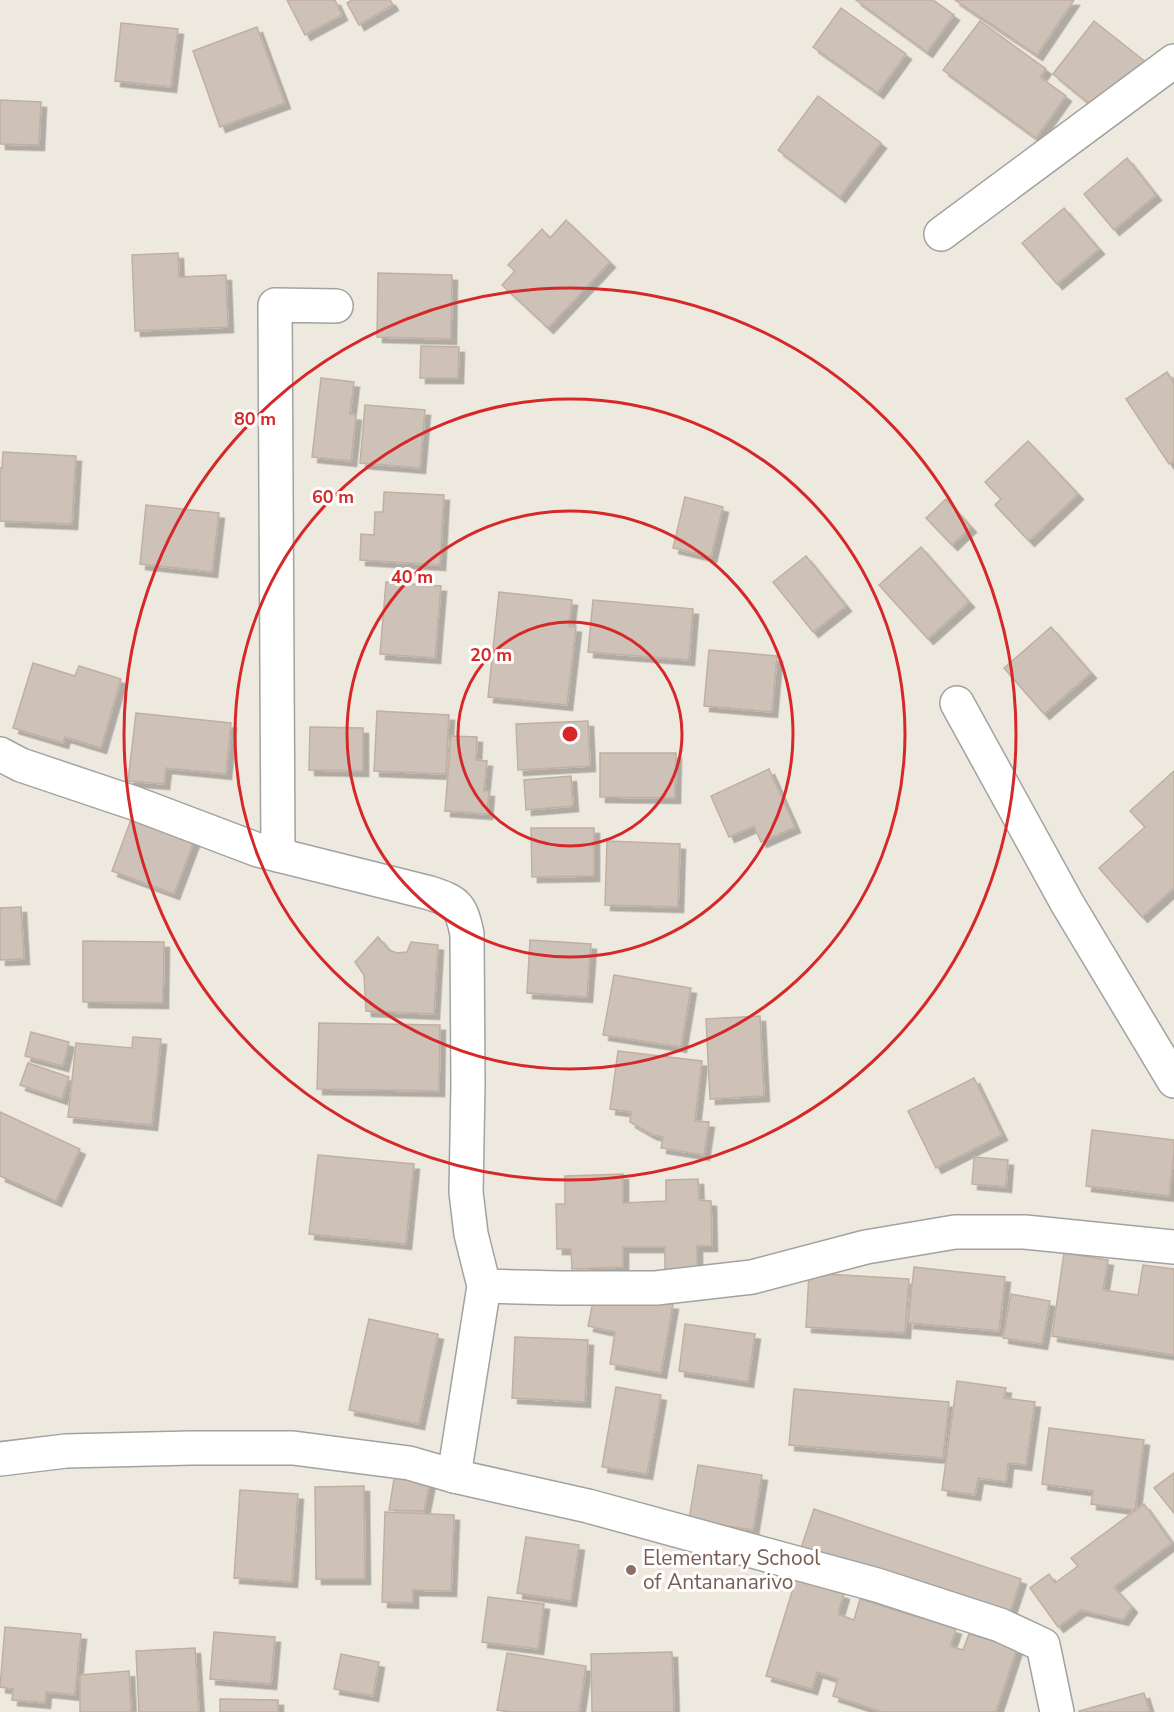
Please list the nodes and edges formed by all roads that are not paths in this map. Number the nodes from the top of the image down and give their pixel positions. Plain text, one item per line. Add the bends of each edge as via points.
1 (1174, 61) edge
2 (941, 234) dead end
3 (336, 306) dead end
4 (957, 703) dead end
5 (0, 754) edge
6 (278, 855) junction
7 (1174, 1081) edge
8 (1174, 1247) edge
9 (484, 1286) junction
10 (0, 1459) edge
11 (454, 1476) junction
12 (1057, 1712) edge

1 - 2 street
3 - 6 street via 275,305
4 - 7 street via 1067,903
5 - 6 street via 21,765
6 - 9 street via 430,892 459,907 467,934 466,1192
8 - 9 street via 1025,1232 956,1232 866,1247 752,1277 666,1287
9 - 11 street
10 - 11 street via 66,1451 293,1448 409,1463
11 - 12 street via 588,1506 736,1546 877,1585 1000,1625 1043,1645

